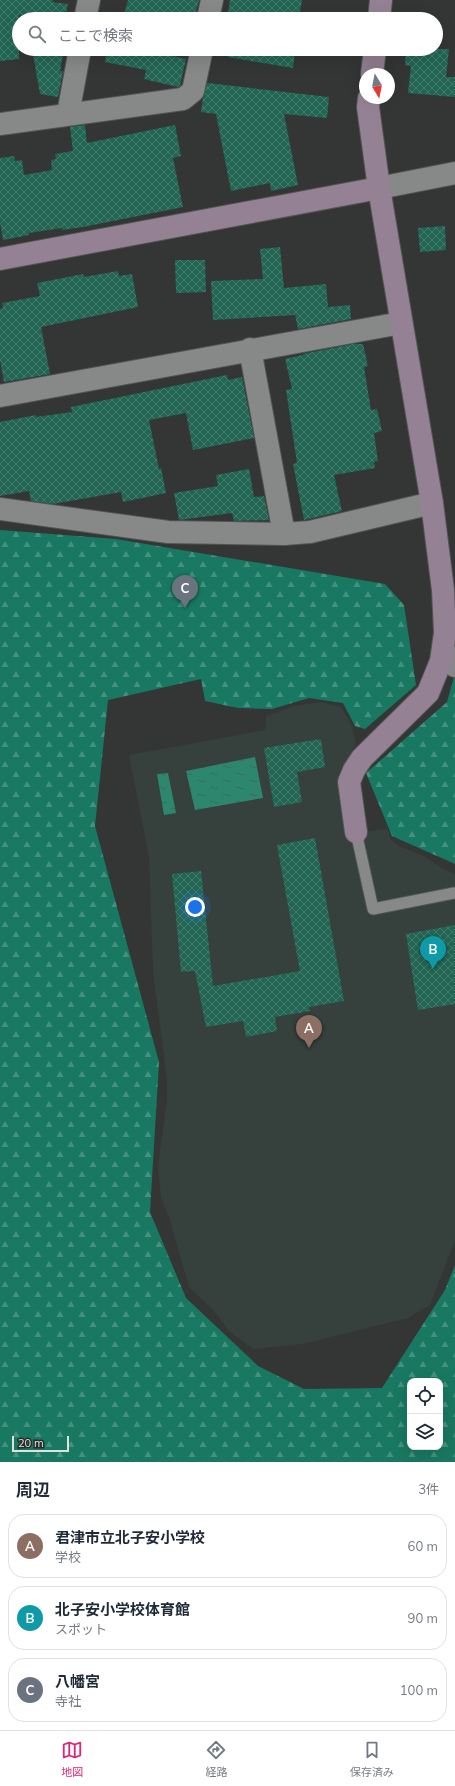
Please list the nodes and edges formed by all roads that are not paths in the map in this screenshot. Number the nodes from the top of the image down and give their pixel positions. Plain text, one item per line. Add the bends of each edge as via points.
1 (89, 0) edge
2 (212, 0) edge
3 (381, 0) edge
4 (86, 12) edge
5 (209, 12) edge
6 (380, 12) edge
7 (79, 56) edge
8 (200, 56) edge
9 (374, 56) edge
10 (373, 68) edge
11 (368, 104) edge
12 (68, 114) junction
13 (0, 124) edge
14 (455, 173) edge
15 (379, 188) junction
16 (0, 259) edge
17 (401, 323) junction
18 (250, 349) junction
19 (0, 396) edge
20 (432, 503) junction
21 (0, 509) edge
22 (284, 534) junction
23 (449, 657) edge
24 (356, 832) joint
25 (454, 893) dead end

1 - 4 street
2 - 5 street
3 - 6 street
7 - 12 street
8 - 12 street via 193,91 183,99
9 - 10 street
11 - 15 street
12 - 13 street
14 - 15 street
15 - 16 street
15 - 17 street
17 - 18 street
17 - 20 street
18 - 19 street
18 - 22 street
20 - 22 street via 310,532
20 - 23 street
21 - 22 street via 168,532
23 - 24 street via 441,661 428,693 362,758 354,770 350,782
24 - 25 lane via 374,909

